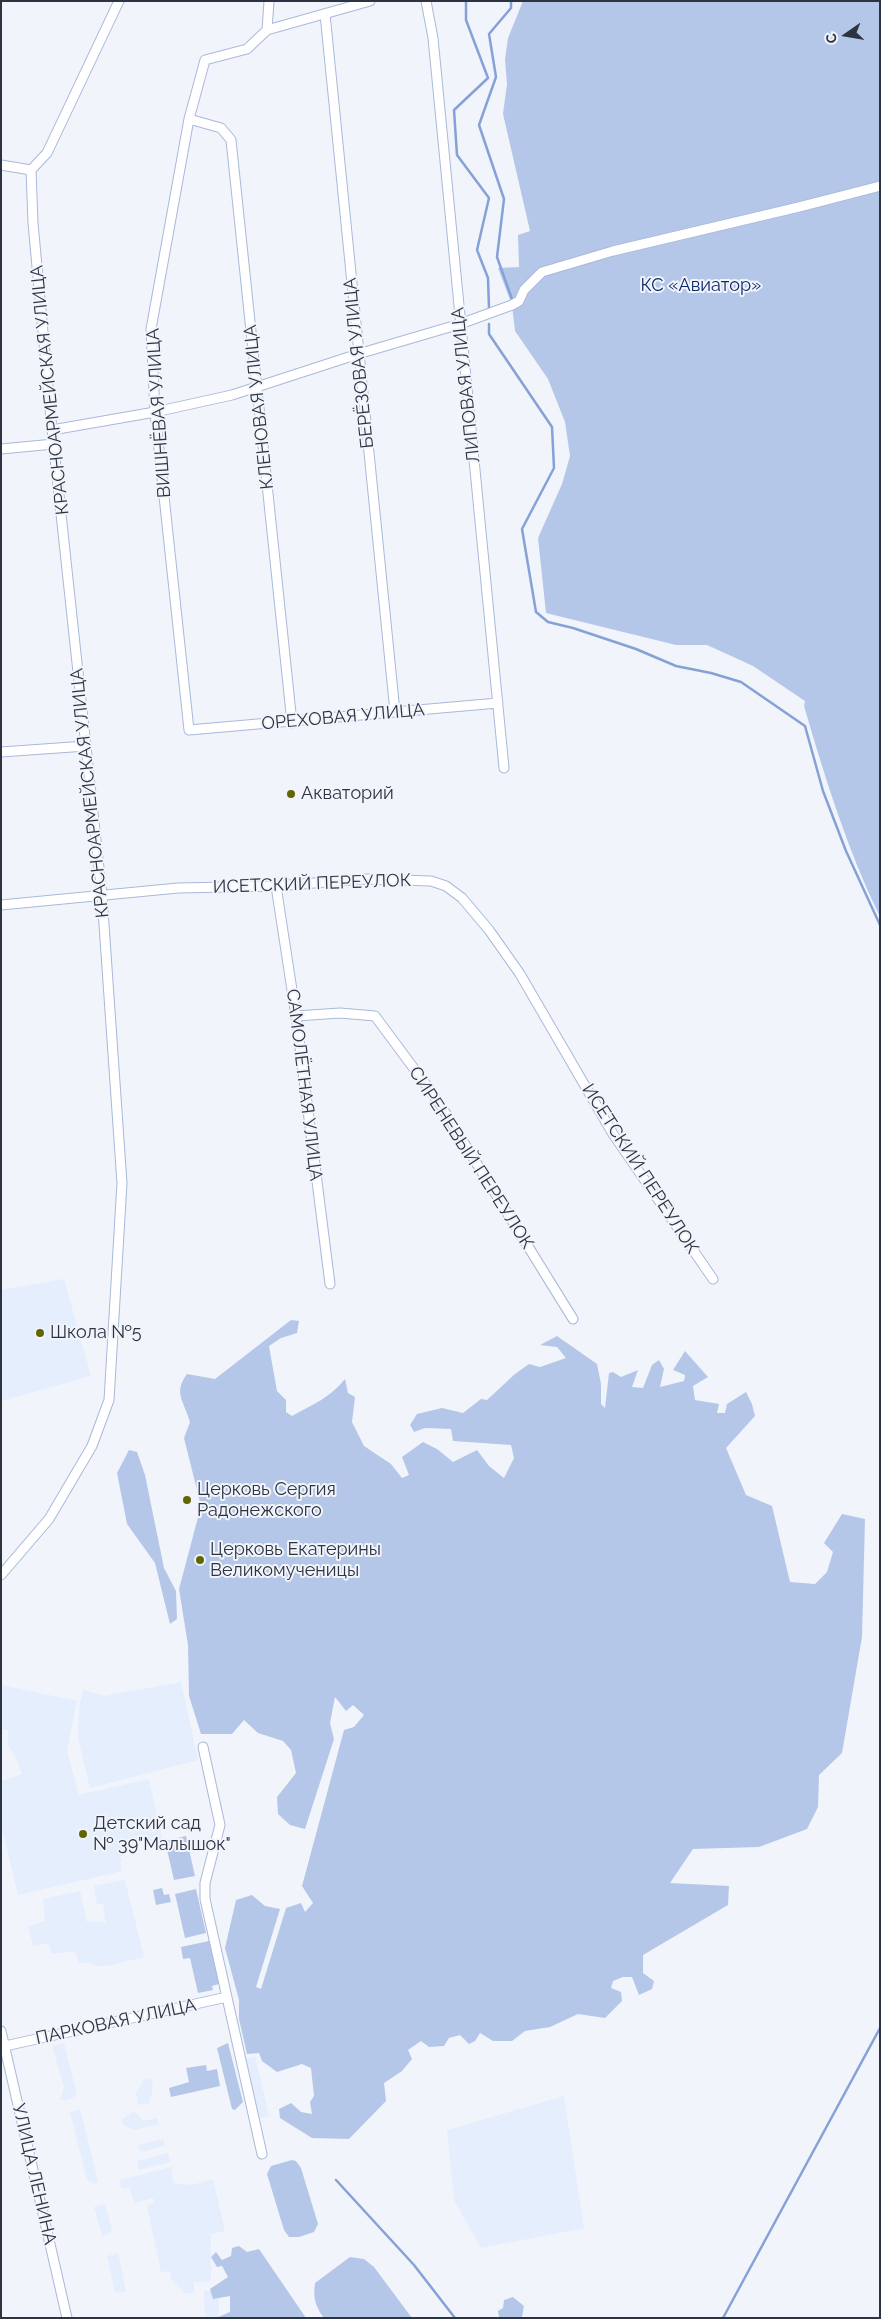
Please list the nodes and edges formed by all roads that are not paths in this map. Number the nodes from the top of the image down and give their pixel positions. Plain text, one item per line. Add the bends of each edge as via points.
1 (118, 1) edge
2 (269, 1) edge
3 (370, 1) edge
4 (426, 1) edge
5 (325, 14) junction
6 (267, 30) junction
7 (189, 119) junction
8 (1, 164) edge
9 (31, 170) junction
10 (880, 186) edge
11 (460, 324) junction
12 (358, 354) junction
13 (257, 387) junction
14 (156, 412) junction
15 (52, 430) junction
16 (54, 444) junction
17 (1, 449) edge
18 (498, 703) junction
19 (395, 712) junction
20 (292, 722) junction
21 (189, 730) joint
22 (86, 746) junction
23 (1, 752) edge
24 (504, 768) dead end
25 (276, 886) junction
26 (102, 896) junction
27 (1, 905) edge
28 (296, 1016) junction
29 (713, 1279) dead end
30 (330, 1284) dead end
31 (572, 1319) dead end
32 (1, 1575) edge
33 (203, 1747) dead end
34 (227, 1997) junction
35 (1, 2031) edge
36 (5, 2046) junction
37 (262, 2154) dead end
38 (67, 2318) edge

1 - 9 street via 47,154
2 - 6 street
3 - 5 street
4 - 11 street, ЛИПОВАЯ УЛИЦА
5 - 6 street
5 - 12 street, БЕРЁЗОВАЯ УЛИЦА
6 - 7 street, ВИШНЁВАЯ УЛИЦА via 247,49 205,60
7 - 13 street, КЛЕНОВАЯ УЛИЦА via 221,128 231,140
7 - 14 street, ВИШНЁВАЯ УЛИЦА via 151,329
8 - 9 street
9 - 15 street, КРАСНОАРМЕЙСКАЯ УЛИЦА
10 - 11 street via 613,251 542,272 524,290 519,301
11 - 12 street
11 - 18 street, ЛИПОВАЯ УЛИЦА
12 - 13 street
12 - 19 street, БЕРЁЗОВАЯ УЛИЦА
13 - 14 street
13 - 20 street, КЛЕНОВАЯ УЛИЦА
14 - 15 street
14 - 21 street, ВИШНЁВАЯ УЛИЦА
15 - 16 street, КРАСНОАРМЕЙСКАЯ УЛИЦА
16 - 17 street
16 - 22 street, КРАСНОАРМЕЙСКАЯ УЛИЦА
18 - 19 street, ОРЕХОВАЯ УЛИЦА
18 - 24 street, ЛИПОВАЯ УЛИЦА
19 - 20 street, ОРЕХОВАЯ УЛИЦА
20 - 21 street, ОРЕХОВАЯ УЛИЦА
22 - 23 street
22 - 26 street, КРАСНОАРМЕЙСКАЯ УЛИЦА
25 - 26 street, ИСЕТСКИЙ ПЕРЕУЛОК via 178,888
25 - 28 street, САМОЛЁТНАЯ УЛИЦА
25 - 29 street, ИСЕТСКИЙ ПЕРЕУЛОК via 365,879 431,881 446,886 462,898 490,930 520,974 613,1134
26 - 27 street, ИСЕТСКИЙ ПЕРЕУЛОК
26 - 32 street, КРАСНОАРМЕЙСКАЯ УЛИЦА via 122,1183 109,1400 92,1446 49,1519
28 - 30 street, САМОЛЁТНАЯ УЛИЦА
28 - 31 street, СИРЕНЕВЫЙ ПЕРЕУЛОК via 340,1013 375,1016 438,1101
33 - 34 street via 220,1825 205,1883 205,1900
34 - 36 street, ПАРКОВАЯ УЛИЦА
34 - 37 street
35 - 36 street, УЛИЦА ЛЕНИНА
36 - 38 street, УЛИЦА ЛЕНИНА

